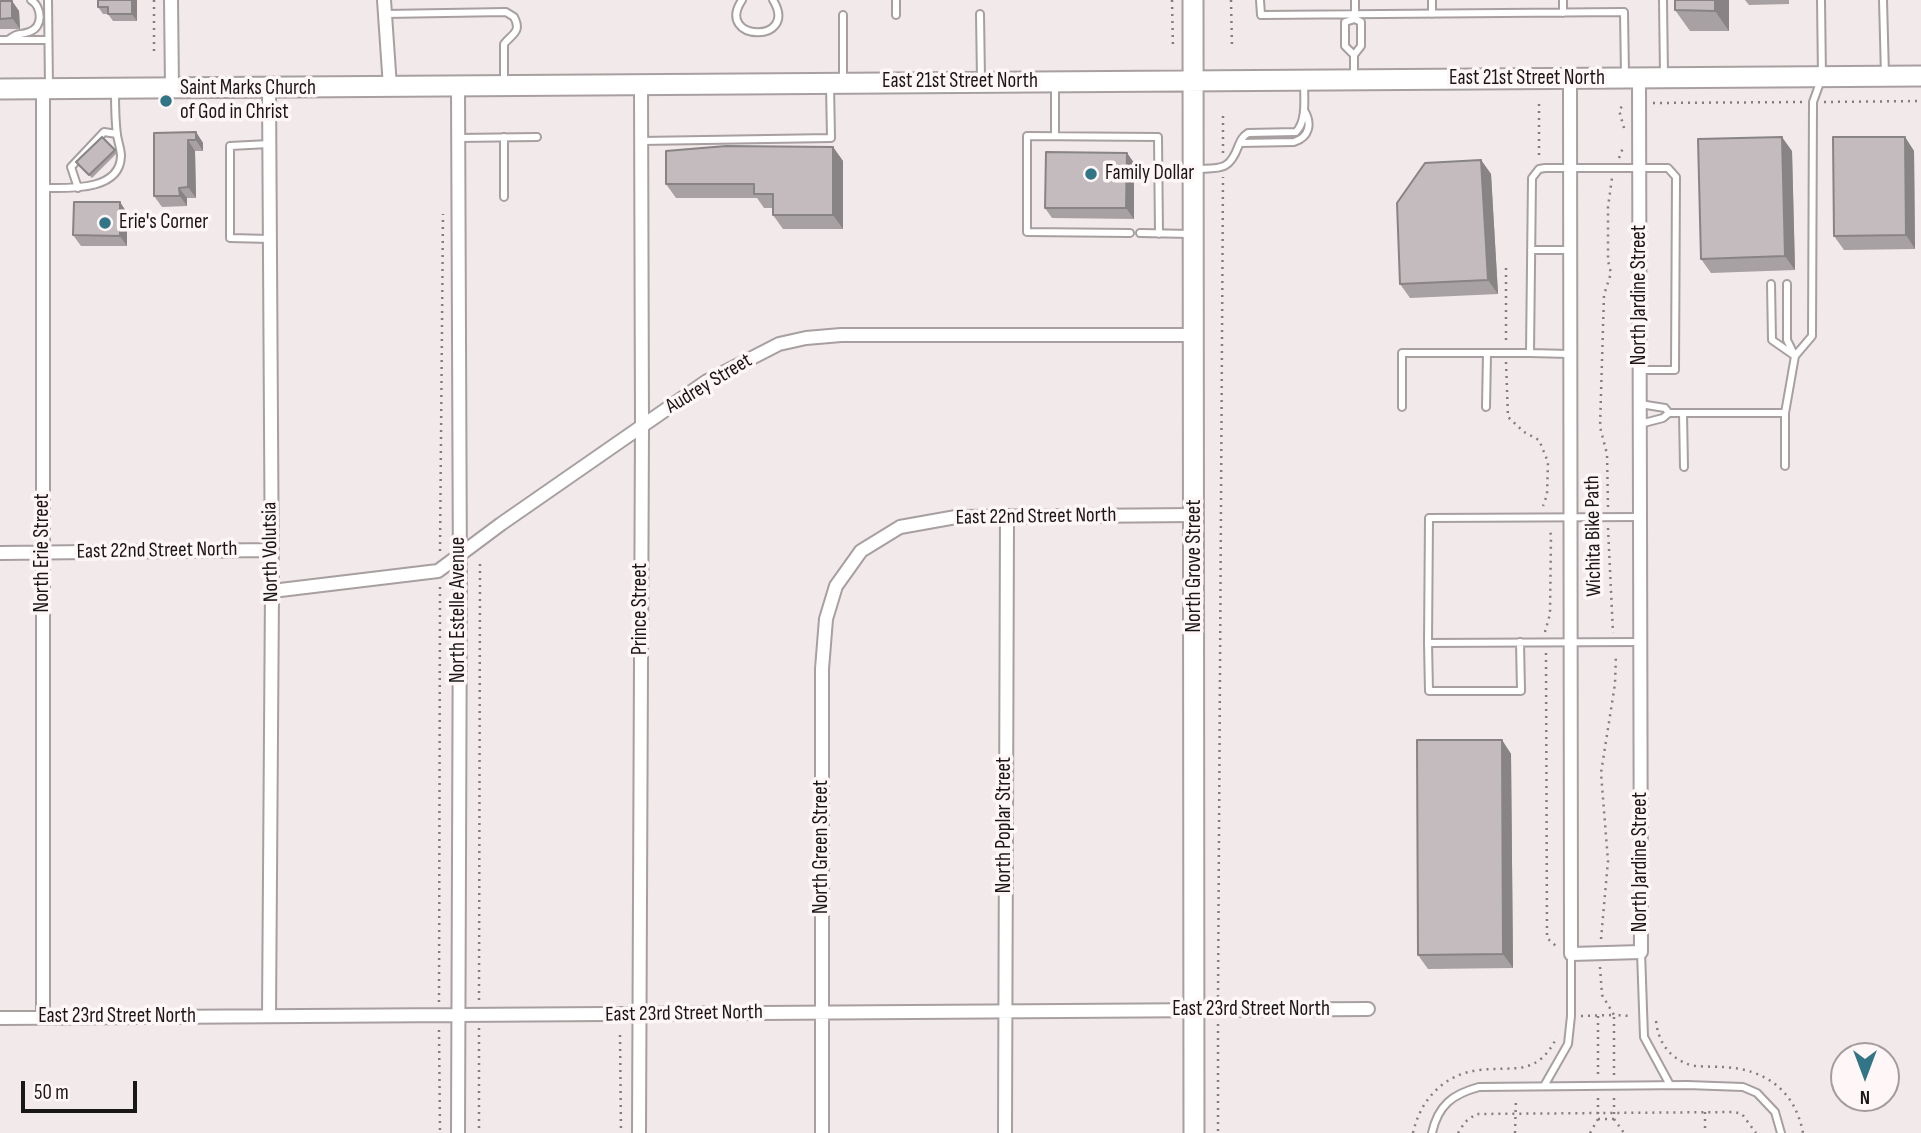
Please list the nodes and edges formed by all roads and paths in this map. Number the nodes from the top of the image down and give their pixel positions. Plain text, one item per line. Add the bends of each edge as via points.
1 (31, 0) edge
2 (48, 0) edge
3 (154, 0) edge
4 (172, 0) edge
5 (384, 0) edge
6 (742, 0) edge
7 (773, 0) edge
8 (896, 0) edge
9 (1172, 0) edge
10 (1193, 0) edge
11 (1231, 0) edge
12 (1260, 0) edge
13 (1355, 0) edge
14 (1432, 0) edge
15 (1563, 0) edge
16 (1663, 0) edge
17 (1821, 0) edge
18 (1883, 0) edge
19 (1563, 13) junction
20 (385, 14) junction
21 (980, 14) dead end
22 (1432, 14) junction
23 (843, 15) dead end
24 (897, 15) dead end
25 (1355, 17) junction
26 (0, 40) edge
27 (8, 40) junction
28 (48, 40) junction
29 (1231, 48) dead end
30 (1173, 49) dead end
31 (154, 51) dead end
32 (1354, 55) junction
33 (1921, 76) edge
34 (1822, 77) junction
35 (1885, 77) junction
36 (1632, 78) junction
37 (1664, 78) junction
38 (1354, 79) junction
39 (1570, 79) junction
40 (1193, 80) junction
41 (1055, 81) junction
42 (1304, 81) junction
43 (981, 82) junction
44 (836, 83) junction
45 (641, 85) junction
46 (505, 86) junction
47 (390, 87) junction
48 (458, 87) junction
49 (172, 88) junction
50 (269, 88) junction
51 (0, 89) edge
52 (46, 89) junction
53 (115, 89) junction
54 (1921, 101) edge
55 (1813, 102) junction
56 (1639, 103) junction
57 (1539, 104) dead end
58 (1223, 115) dead end
59 (1625, 130) dead end
60 (117, 134) junction
61 (537, 136) dead end
62 (1055, 136) junction
63 (504, 137) junction
64 (458, 138) junction
65 (1624, 138) dead end
66 (641, 141) junction
67 (269, 144) junction
68 (1539, 157) dead end
69 (1616, 167) junction
70 (1223, 168) junction
71 (1570, 168) junction
72 (1639, 168) junction
73 (1193, 170) junction
74 (43, 188) junction
75 (78, 188) junction
76 (505, 197) dead end
77 (443, 210) dead end
78 (1130, 233) dead end
79 (1140, 233) dead end
80 (1158, 234) junction
81 (1194, 234) junction
82 (270, 239) junction
83 (1531, 250) junction
84 (1571, 250) junction
85 (1771, 284) dead end
86 (1787, 284) dead end
87 (1194, 335) junction
88 (1486, 353) junction
89 (1530, 354) junction
90 (1571, 354) junction
91 (1795, 356) junction
92 (1640, 370) junction
93 (1640, 404) junction
94 (1402, 407) dead end
95 (1486, 407) dead end
96 (1669, 413) junction
97 (1683, 413) junction
98 (1785, 414) junction
99 (1640, 424) junction
100 (642, 426) junction
101 (1785, 466) dead end
102 (1684, 467) dead end
103 (1195, 515) junction
104 (1007, 516) junction
105 (1571, 517) junction
106 (1608, 517) junction
107 (1640, 517) junction
108 (271, 550) junction
109 (0, 553) edge
110 (43, 553) junction
111 (460, 555) junction
112 (480, 564) dead end
113 (850, 567) joint
114 (440, 570) junction
115 (272, 591) junction
116 (1520, 642) junction
117 (1571, 642) junction
118 (1614, 642) junction
119 (1640, 642) junction
120 (1428, 643) junction
121 (1641, 952) junction
122 (1600, 953) junction
123 (1571, 954) junction
124 (1368, 1009) dead end
125 (1218, 1010) junction
126 (1004, 1011) junction
127 (1194, 1011) junction
128 (822, 1012) junction
129 (640, 1015) junction
130 (269, 1016) junction
131 (439, 1016) junction
132 (458, 1016) junction
133 (478, 1016) junction
134 (1571, 1016) junction
135 (1614, 1016) junction
136 (1643, 1016) junction
137 (0, 1017) edge
138 (43, 1017) junction
139 (1559, 1033) dead end
140 (620, 1035) dead end
141 (1670, 1085) junction
142 (1516, 1086) junction
143 (1544, 1086) junction
144 (1705, 1112) junction
145 (1515, 1113) junction
146 (1598, 1119) dead end
147 (1614, 1119) dead end
148 (440, 1133) edge
149 (458, 1133) edge
150 (478, 1133) edge
151 (621, 1133) edge
152 (639, 1133) edge
153 (822, 1133) edge
154 (1005, 1133) edge
155 (1194, 1133) edge
156 (1218, 1133) edge
157 (1432, 1133) edge
158 (1458, 1133) edge
159 (1514, 1133) edge
160 (1705, 1133) edge
161 (1756, 1133) edge
162 (1781, 1133) edge
163 (1802, 1133) edge

1 - 27 lane via 40,11 36,28
2 - 28 lane
3 - 31 path
4 - 49 street
5 - 20 street
6 - 7 lane via 737,10 740,23 756,34 769,30 777,20
8 - 24 lane
9 - 30 path
10 - 40 main road, North Grove Street
11 - 29 path
12 - 25 lane via 1261,15
13 - 25 lane
14 - 22 lane
15 - 19 lane
16 - 37 lane
17 - 34 lane
18 - 35 lane
19 - 22 lane
19 - 36 lane via 1624,12
20 - 46 lane via 506,12 514,17 517,29 504,44
20 - 47 street
21 - 43 lane
22 - 25 lane
23 - 44 lane
25 - 32 lane via 1361,22 1362,47
25 - 32 lane via 1345,22 1345,47
26 - 27 lane
27 - 28 lane
28 - 52 lane
32 - 38 lane
33 - 35 main road, East 21st Street North
34 - 35 main road, East 21st Street North
34 - 37 main road, East 21st Street North
34 - 55 lane
36 - 37 main road, East 21st Street North
36 - 39 main road, East 21st Street North
36 - 56 street, North Jardine Street
38 - 39 main road, East 21st Street North
38 - 42 main road, East 21st Street North
39 - 71 street
40 - 41 main road, East 21st Street North
40 - 42 main road, East 21st Street North
40 - 73 main road, North Grove Street
41 - 43 main road, East 21st Street North
41 - 62 lane
42 - 70 lane via 1300,128 1242,136 1233,161
43 - 44 main road, East 21st Street North
44 - 45 main road, East 21st Street North
44 - 66 lane via 831,138
45 - 46 main road, East 21st Street North
45 - 66 street, Prince Street
46 - 48 main road, East 21st Street North
47 - 48 main road, East 21st Street North
47 - 50 main road, East 21st Street North
48 - 64 street, North Estelle Avenue
49 - 50 main road, East 21st Street North
49 - 53 main road, East 21st Street North
50 - 67 street, North Volutsia
51 - 52 main road, East 21st Street North
52 - 53 main road, East 21st Street North
52 - 74 street, North Erie Street
53 - 60 lane
54 - 55 path
55 - 56 path
55 - 91 lane via 1812,336
56 - 59 path via 1624,103 1619,110
56 - 72 street, North Jardine Street
57 - 68 path
58 - 70 path
60 - 75 lane via 121,155 115,171 94,186
60 - 75 lane via 104,132 71,167
61 - 63 lane
62 - 78 lane via 1027,136 1027,232
62 - 80 lane via 1158,137
63 - 64 lane
63 - 76 lane
64 - 111 street, North Estelle Avenue
65 - 69 path, Wichita Bike Path
66 - 100 street, Prince Street
67 - 82 street, North Volutsia
67 - 82 lane via 230,146 230,238
69 - 71 lane
69 - 72 lane
69 - 106 path, Wichita Bike Path via 1608,207 1611,273 1604,295 1600,427 1607,454
70 - 73 lane
70 - 125 path
71 - 83 lane via 1539,169 1532,178
71 - 84 street
72 - 92 street, North Jardine Street
72 - 92 lane via 1668,169 1676,177 1675,370
73 - 81 main road, North Grove Street
74 - 75 lane
74 - 110 street, North Erie Street
77 - 114 path
79 - 80 lane
80 - 81 lane
81 - 87 main road, North Grove Street
82 - 108 street, North Volutsia
83 - 84 lane
83 - 89 lane
84 - 90 street
85 - 91 lane via 1772,340
86 - 91 lane via 1787,341
87 - 100 street, Audrey Street via 806,338 779,344 706,381
87 - 103 main road, North Grove Street
88 - 89 lane
88 - 94 lane via 1402,353
88 - 95 lane
89 - 90 lane
90 - 105 street
91 - 98 lane
92 - 93 street, North Jardine Street
93 - 96 lane via 1665,408
93 - 99 street, North Jardine Street
96 - 97 lane
96 - 99 lane
97 - 98 lane
97 - 102 lane
98 - 101 lane
99 - 107 street, North Jardine Street
100 - 111 street, Audrey Street
100 - 129 street, Prince Street
103 - 104 street, East 22nd Street North
103 - 127 main road, North Grove Street
104 - 113 street, East 22nd Street North via 956,517 900,527 861,551
104 - 126 street, North Poplar Street
105 - 106 lane
105 - 117 street
105 - 120 lane via 1429,518
106 - 107 lane
106 - 118 path, Wichita Bike Path
107 - 119 street, North Jardine Street
108 - 110 street, East 22nd Street North
108 - 115 street, North Volutsia
109 - 110 street, East 22nd Street North
110 - 138 street, North Erie Street
111 - 114 street, Audrey Street
111 - 132 street, North Estelle Avenue
112 - 133 path
113 - 128 street, North Green Street via 836,586 826,619 822,669
114 - 115 street, Audrey Street
114 - 131 path
115 - 130 street, North Volutsia
116 - 117 lane
116 - 120 lane
116 - 120 lane via 1521,691 1429,691
117 - 118 lane
117 - 123 street
118 - 119 lane
118 - 122 path, Wichita Bike Path via 1615,684 1601,773 1608,861
119 - 121 street, North Jardine Street
121 - 122 street, North Jardine Street
121 - 136 lane
122 - 123 street, North Jardine Street
122 - 135 path, Wichita Bike Path via 1602,995
123 - 134 lane
124 - 125 street, East 23rd Street North
125 - 127 street, East 23rd Street North
125 - 156 path
126 - 127 street, East 23rd Street North
126 - 128 street, East 23rd Street North
126 - 154 street, North Poplar Street
127 - 155 main road, North Grove Street
128 - 129 street, East 23rd Street North
128 - 153 street, North Green Street
129 - 133 street, East 23rd Street North
129 - 152 street, Prince Street
130 - 131 street, East 23rd Street North
130 - 138 street, East 23rd Street North
131 - 132 street, East 23rd Street North
131 - 148 path
132 - 133 street, East 23rd Street North
132 - 149 street, North Estelle Avenue
133 - 150 path
134 - 135 path
134 - 143 lane via 1568,1044
135 - 136 path
136 - 141 lane via 1644,1037
136 - 163 path via 1655,1016 1658,1036 1670,1053 1687,1064 1740,1068 1769,1078 1786,1094 1800,1118
137 - 138 street, East 23rd Street North
139 - 142 path via 1543,1057 1516,1070
140 - 151 path
141 - 143 lane
141 - 162 lane via 1743,1087 1775,1112
142 - 143 lane
142 - 145 path
142 - 157 lane via 1479,1087 1456,1094 1444,1105
144 - 145 path
144 - 160 path
144 - 161 path via 1742,1114
145 - 158 path via 1476,1114
145 - 159 path
146 - 147 path

